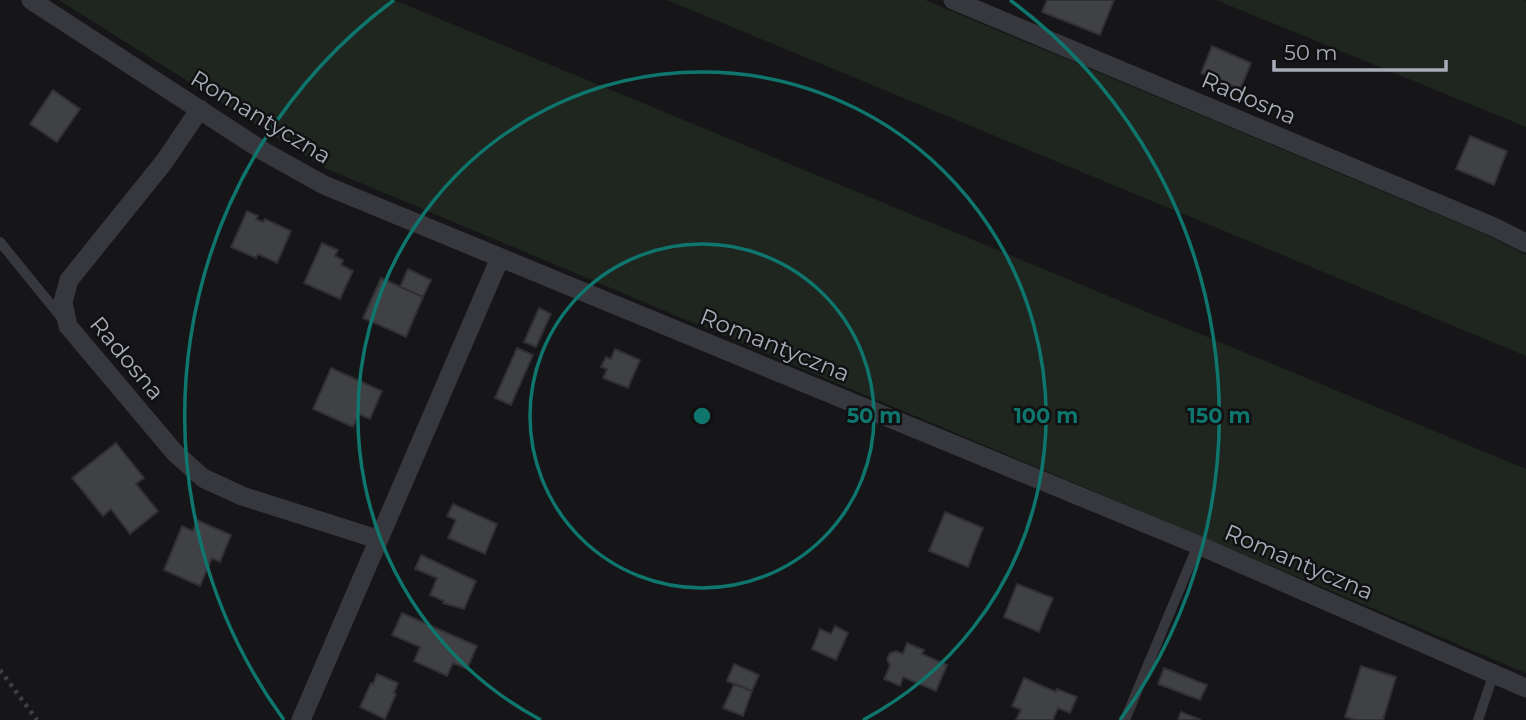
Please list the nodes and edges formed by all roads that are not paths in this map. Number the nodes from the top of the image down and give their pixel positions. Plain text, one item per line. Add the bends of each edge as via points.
1 (31, 0) edge
2 (953, 0) edge
3 (200, 109) junction
4 (0, 242) edge
5 (1526, 243) edge
6 (500, 258) junction
7 (68, 326) junction
8 (377, 539) junction
9 (1198, 545) junction
10 (1494, 673) junction
11 (1526, 688) edge
12 (301, 720) edge
13 (1125, 720) edge
14 (1478, 720) edge

1 - 3 street, Romantyczna
2 - 5 street, Radosna
3 - 6 street, Romantyczna via 324,185
3 - 7 street, Radosna via 164,162 69,280 63,302
4 - 7 lane
6 - 8 street
6 - 9 street, Romantyczna
7 - 8 street, Radosna via 175,453 203,478
8 - 12 street
9 - 10 street, Romantyczna
9 - 13 lane
10 - 11 street, Romantyczna
10 - 14 lane

